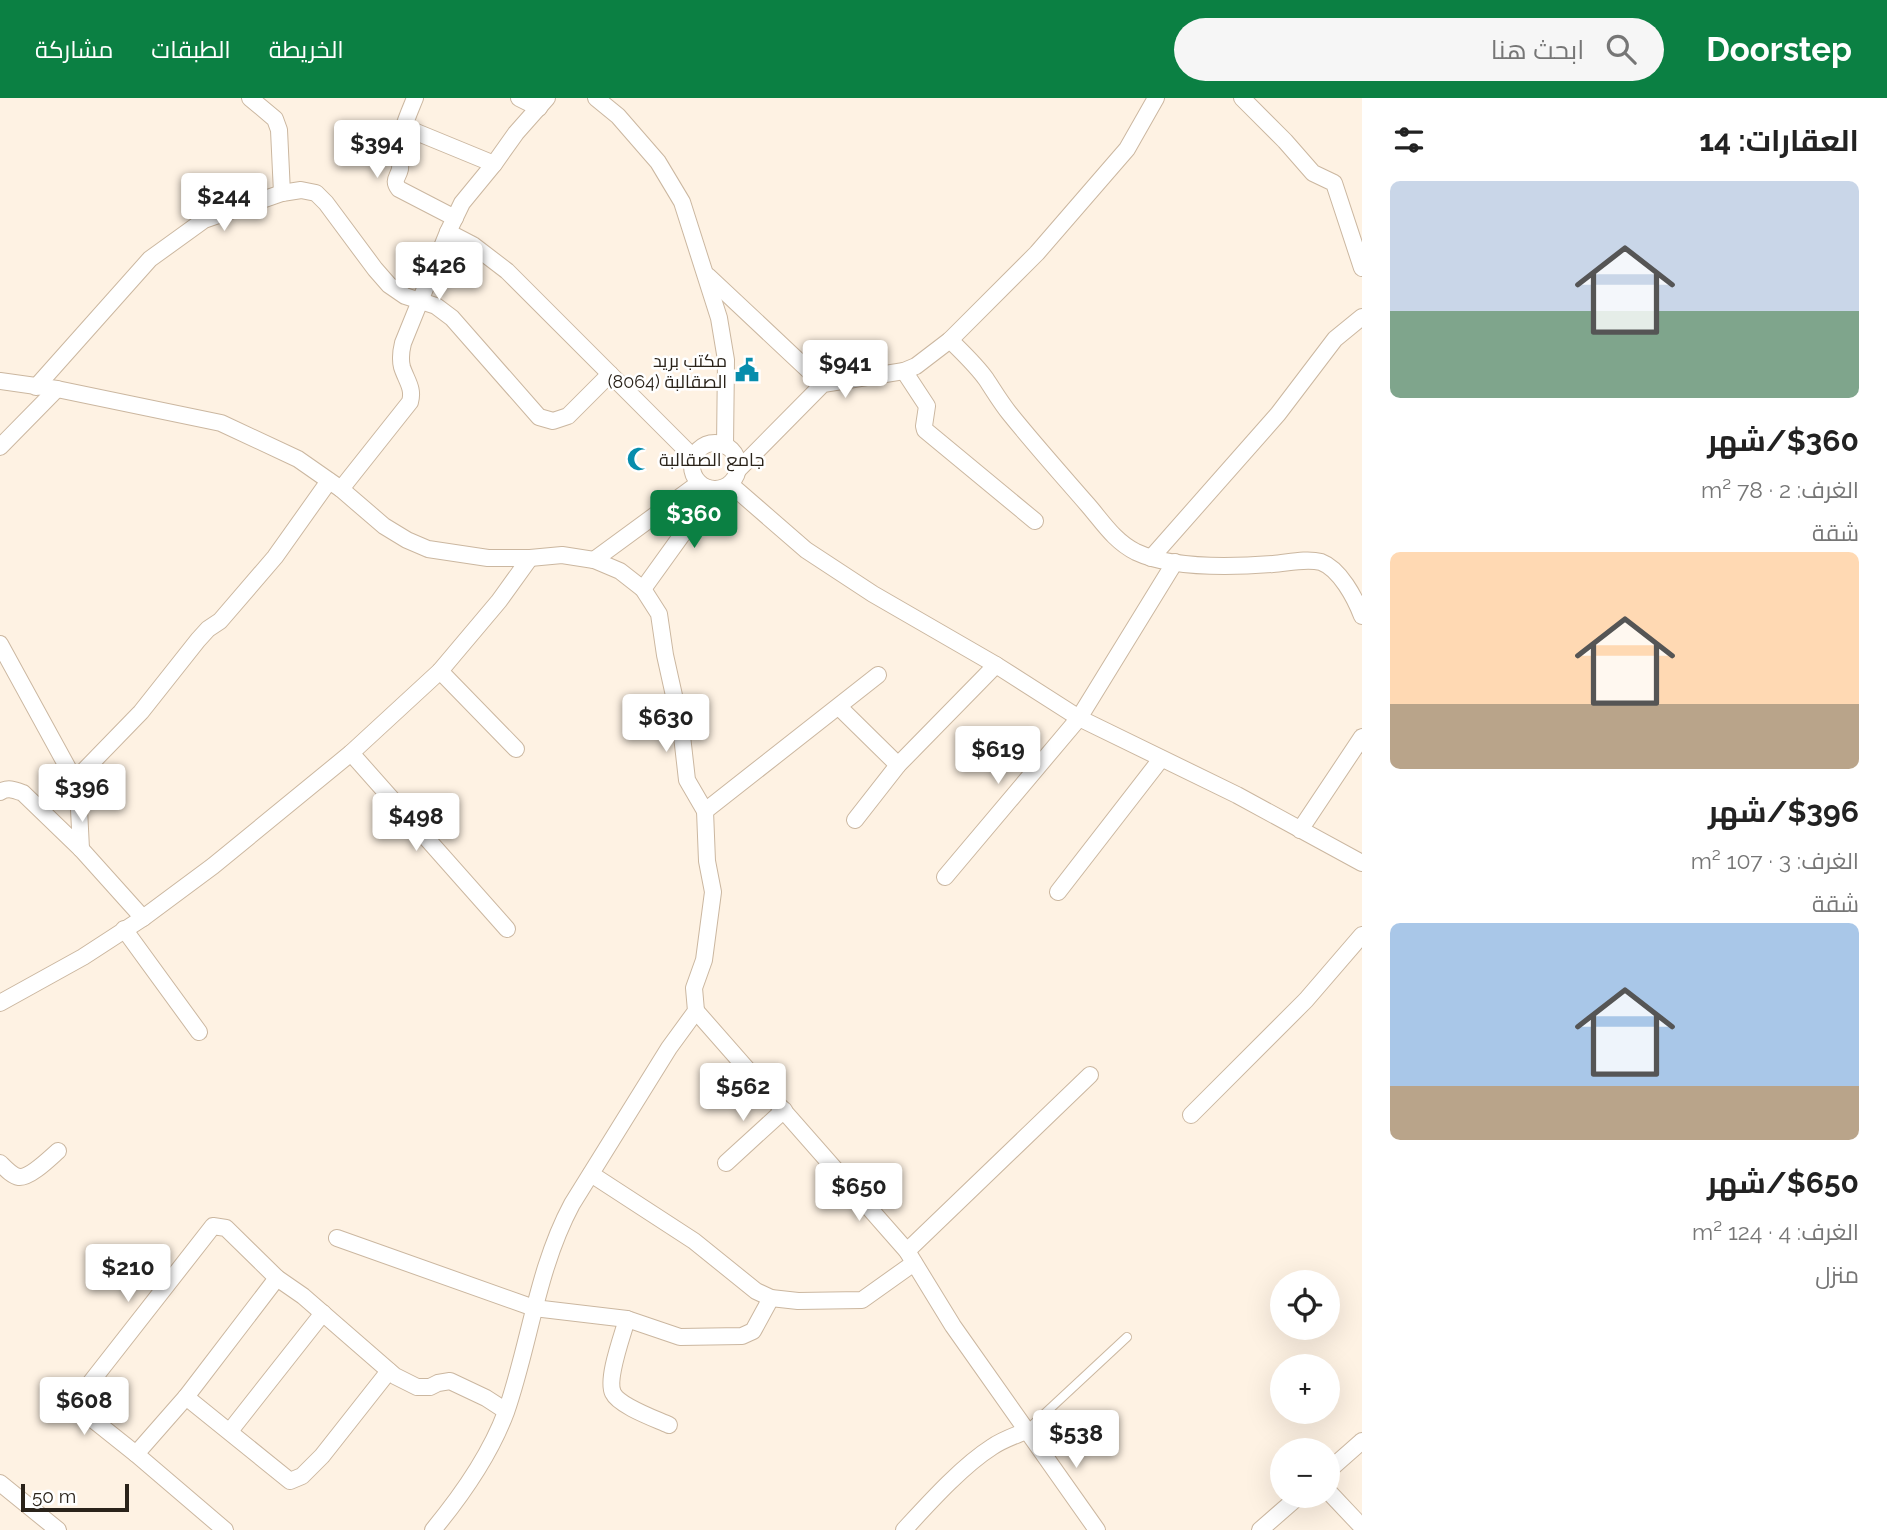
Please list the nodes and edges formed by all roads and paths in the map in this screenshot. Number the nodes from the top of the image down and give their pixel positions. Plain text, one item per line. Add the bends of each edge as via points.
1 (250, 98) edge
2 (415, 98) edge
3 (519, 98) edge
4 (1156, 98) edge
5 (1242, 98) edge
6 (604, 101) edge
7 (543, 103) edge
8 (404, 127) junction
9 (494, 164) junction
10 (282, 193) junction
11 (451, 225) junction
12 (1362, 268) edge
13 (705, 273) junction
14 (420, 300) junction
15 (1362, 317) edge
16 (950, 340) junction
17 (904, 371) junction
18 (610, 374) junction
19 (0, 381) edge
20 (823, 384) junction
21 (36, 387) junction
22 (57, 389) junction
23 (725, 446) junction
24 (0, 447) edge
25 (694, 458) junction
26 (727, 481) junction
27 (699, 483) junction
28 (335, 485) junction
29 (1035, 521) dead end
30 (530, 558) junction
31 (1151, 558) junction
32 (594, 560) junction
33 (1175, 562) junction
34 (643, 589) junction
35 (1362, 616) edge
36 (0, 644) edge
37 (996, 665) junction
38 (440, 671) junction
39 (878, 675) dead end
40 (839, 707) junction
41 (1079, 718) junction
42 (1362, 737) edge
43 (516, 749) dead end
44 (351, 753) junction
45 (1161, 759) junction
46 (898, 765) junction
47 (74, 781) junction
48 (0, 792) edge
49 (705, 811) junction
50 (855, 820) dead end
51 (1300, 830) junction
52 (81, 849) junction
53 (1362, 863) edge
54 (945, 877) dead end
55 (1058, 892) dead end
56 (143, 918) junction
57 (124, 929) junction
58 (508, 929) dead end
59 (1362, 935) edge
60 (0, 1003) edge
61 (696, 1011) junction
62 (199, 1032) dead end
63 (1090, 1075) dead end
64 (784, 1110) junction
65 (1191, 1115) dead end
66 (58, 1151) dead end
67 (0, 1163) edge
68 (726, 1163) dead end
69 (591, 1174) junction
70 (337, 1238) dead end
71 (911, 1257) junction
72 (277, 1278) junction
73 (771, 1298) junction
74 (534, 1308) junction
75 (323, 1313) junction
76 (627, 1319) junction
77 (1127, 1337) dead end
78 (389, 1371) junction
79 (57, 1391) dead end
80 (186, 1397) junction
81 (72, 1405) junction
82 (506, 1410) junction
83 (669, 1425) dead end
84 (230, 1431) junction
85 (1026, 1431) junction
86 (1362, 1441) edge
87 (136, 1454) junction
88 (1340, 1460) edge
89 (0, 1483) edge
90 (1340, 1504) edge
91 (1286, 1508) edge
92 (1362, 1527) edge
93 (58, 1530) edge
94 (225, 1530) edge
95 (433, 1530) edge
96 (904, 1530) edge
97 (1097, 1530) edge
98 (1261, 1530) edge

1 - 10 street via 275,119 279,130
2 - 8 street
3 - 7 street
4 - 16 street via 1127,149 1037,253
5 - 12 street via 1313,173 1334,183
6 - 13 street via 670,181 682,202
7 - 9 street
8 - 9 street
8 - 11 street via 396,184
9 - 11 street via 462,203
10 - 14 street via 316,193 389,285
10 - 21 street via 204,220 150,259
11 - 14 street
11 - 18 street via 507,271
13 - 20 street
13 - 23 street via 726,360
14 - 18 street via 452,318 539,417 553,421 568,416
14 - 28 street via 401,356 413,393 410,402
15 - 31 street via 1335,339 1278,414
16 - 17 street
16 - 31 street via 1114,537
17 - 20 street
17 - 29 street via 927,406 925,430
18 - 25 street
19 - 21 street
20 - 26 street
21 - 22 street
22 - 24 street
22 - 28 street via 221,423 298,459
23 - 25 street via 703,447
23 - 26 street via 736,456
25 - 27 street via 692,471
26 - 27 street via 709,489
26 - 34 street
26 - 37 street via 806,550
27 - 32 street
28 - 30 street via 384,526 428,548 488,558
28 - 47 street via 141,712
30 - 32 street via 562,555
30 - 38 street
31 - 33 street
32 - 34 street via 620,571
33 - 35 street via 1231,566 1321,562 1349,589
33 - 41 street
34 - 49 street via 659,614 687,780
36 - 47 street
37 - 41 street
37 - 46 street
38 - 43 street
38 - 44 street
39 - 40 street
40 - 46 street
40 - 49 street
41 - 45 street
41 - 54 street
42 - 51 street
44 - 56 street
44 - 58 street
45 - 51 street
45 - 55 street
46 - 50 street
47 - 52 street
48 - 52 street via 23,793
49 - 61 street via 713,892 704,960 694,988
51 - 53 street
52 - 56 street
56 - 57 street
57 - 60 street
57 - 62 street
59 - 65 street via 1306,1000
61 - 64 street
61 - 69 street via 668,1048
63 - 71 street
64 - 68 street
64 - 71 street
66 - 67 street via 21,1177
69 - 73 street
69 - 74 street via 560,1226
70 - 74 street
71 - 73 street via 862,1300
71 - 85 street
72 - 75 street
72 - 80 street
72 - 81 street via 226,1228 213,1226
73 - 76 street via 753,1331 742,1336 680,1337
74 - 76 street
74 - 82 street
75 - 78 street
75 - 84 street
76 - 83 street via 611,1377 612,1392 621,1402
77 - 85 lane
78 - 82 street via 417,1387 450,1381
78 - 84 street via 322,1456 296,1480 285,1477
79 - 81 street
80 - 84 street
80 - 87 street
81 - 87 street
82 - 95 street via 495,1439
85 - 96 street via 976,1459
85 - 97 street
86 - 88 street
87 - 94 street
89 - 93 street
90 - 92 street
91 - 98 street

